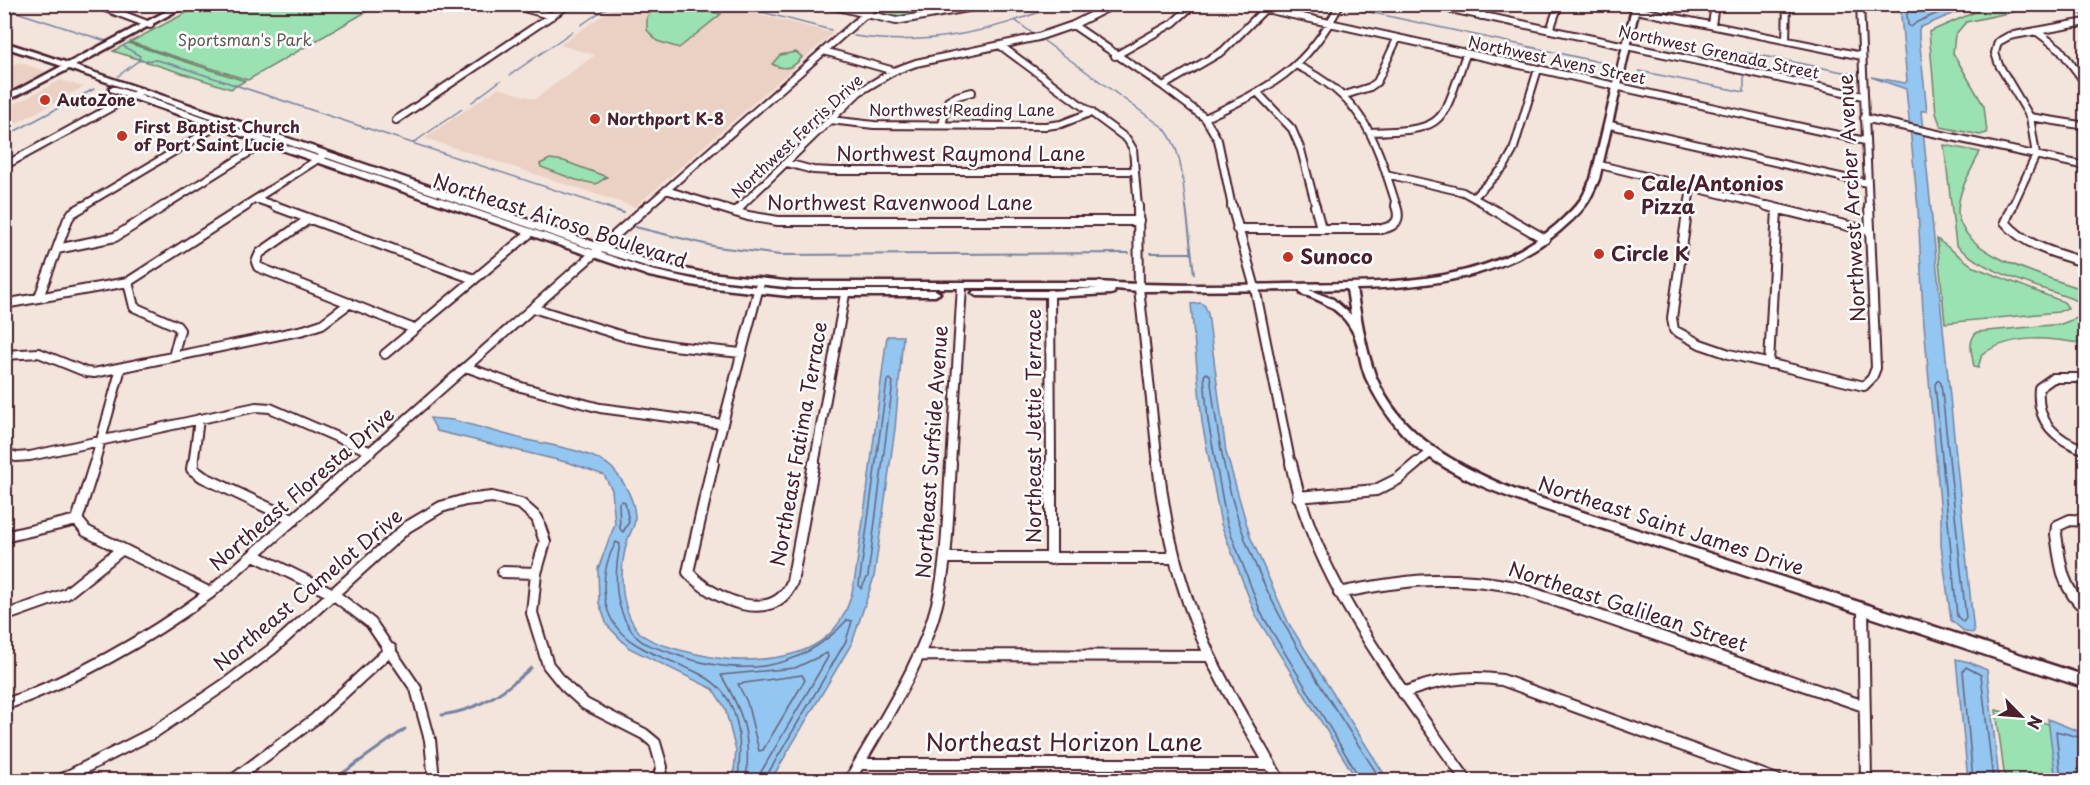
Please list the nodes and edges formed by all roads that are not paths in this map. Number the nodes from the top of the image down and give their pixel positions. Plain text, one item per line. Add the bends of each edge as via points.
1 (95, 4) edge
2 (186, 4) edge
3 (194, 4) edge
4 (510, 4) edge
5 (569, 4) edge
6 (825, 4) edge
7 (877, 4) edge
8 (990, 4) edge
9 (1115, 4) edge
10 (1194, 4) edge
11 (1243, 4) edge
12 (1340, 4) edge
13 (1427, 4) edge
14 (1486, 4) edge
15 (1559, 4) edge
16 (1715, 4) edge
17 (1787, 4) edge
18 (1860, 4) edge
19 (1636, 7) edge
20 (1265, 9) junction
21 (865, 14) junction
22 (552, 16) junction
23 (1481, 16) junction
24 (2085, 22) edge
25 (154, 23) junction
26 (1330, 23) junction
27 (1073, 25) junction
28 (1712, 25) junction
29 (1550, 30) junction
30 (2036, 32) junction
31 (1397, 39) junction
32 (1786, 40) junction
33 (4, 44) edge
34 (1002, 46) junction
35 (1626, 47) junction
36 (4, 51) edge
37 (824, 51) junction
38 (1466, 54) junction
39 (1115, 56) junction
40 (1862, 56) junction
41 (1296, 65) junction
42 (67, 69) junction
43 (1538, 69) junction
44 (894, 71) junction
45 (2085, 84) edge
46 (1163, 86) junction
47 (1618, 87) junction
48 (972, 92) dead end
49 (136, 93) junction
50 (1258, 93) junction
51 (1345, 95) junction
52 (1863, 96) junction
53 (4, 100) edge
54 (1092, 112) junction
55 (2031, 117) junction
56 (1205, 118) junction
57 (1864, 118) junction
58 (396, 120) dead end
59 (830, 120) junction
60 (1610, 124) junction
61 (942, 125) junction
62 (217, 126) junction
63 (2085, 126) edge
64 (1369, 132) junction
65 (1865, 141) junction
66 (266, 142) junction
67 (326, 154) junction
68 (2037, 155) junction
69 (317, 159) junction
70 (787, 163) junction
71 (1600, 165) junction
72 (4, 166) edge
73 (2085, 166) edge
74 (1135, 171) junction
75 (1386, 174) junction
76 (1866, 183) junction
77 (1691, 188) junction
78 (666, 190) junction
79 (1474, 197) junction
80 (256, 199) junction
81 (1777, 209) junction
82 (735, 212) junction
83 (309, 219) junction
84 (1139, 221) junction
85 (1321, 228) junction
86 (1237, 229) junction
87 (1869, 231) junction
88 (530, 233) junction
89 (1545, 239) junction
90 (57, 249) junction
91 (597, 251) junction
92 (2085, 262) edge
93 (474, 279) junction
94 (128, 282) junction
95 (758, 287) junction
96 (1351, 287) junction
97 (1139, 288) junction
98 (1255, 288) junction
99 (1284, 288) junction
100 (962, 289) junction
101 (845, 294) junction
102 (1050, 294) junction
103 (39, 297) junction
104 (350, 303) junction
105 (4, 304) edge
106 (533, 308) junction
107 (414, 329) junction
108 (1359, 333) junction
109 (741, 353) junction
110 (385, 354) dead end
111 (4, 355) edge
112 (173, 357) junction
113 (1769, 364) junction
114 (466, 367) junction
115 (121, 368) junction
116 (2085, 378) edge
117 (200, 419) junction
118 (722, 424) junction
119 (102, 440) junction
120 (2085, 450) edge
121 (371, 452) junction
122 (1431, 452) junction
123 (4, 453) edge
124 (1298, 497) junction
125 (76, 520) junction
126 (294, 520) junction
127 (2085, 521) edge
128 (4, 537) edge
129 (122, 550) junction
130 (254, 555) junction
131 (945, 558) junction
132 (1173, 558) junction
133 (1051, 559) junction
134 (503, 572) dead end
135 (536, 573) junction
136 (210, 593) junction
137 (1339, 593) junction
138 (333, 594) junction
139 (1863, 609) junction
140 (2085, 609) edge
141 (4, 616) edge
142 (391, 649) junction
143 (919, 655) junction
144 (1210, 656) junction
145 (2085, 682) edge
146 (1403, 693) junction
147 (4, 705) edge
148 (1864, 706) junction
149 (859, 764) junction
150 (1269, 764) junction
151 (60, 780) edge
152 (233, 780) edge
153 (434, 780) edge
154 (657, 780) edge
155 (850, 780) edge
156 (1279, 780) edge
157 (1466, 780) edge
158 (1777, 780) edge
159 (1866, 780) edge

1 - 25 street
2 - 25 main road
3 - 25 main road
4 - 22 street
5 - 22 street
6 - 21 street
7 - 21 street, Northeast Floresta Drive
8 - 21 street via 896,21
9 - 27 street, Northwest Ferris Drive
10 - 39 street via 1173,23
11 - 20 street, Northwest Avens Street
12 - 26 street
13 - 23 street, Northwest Grenada Street
14 - 23 street
15 - 29 street
16 - 28 street
17 - 32 street
18 - 40 street, Northwest Archer Avenue
19 - 28 street
19 - 35 main road, Northeast Airoso Boulevard
20 - 26 street, Northwest Avens Street
20 - 46 street via 1223,51
21 - 37 street, Northeast Floresta Drive
22 - 58 street
23 - 29 street, Northwest Grenada Street
24 - 30 street
25 - 42 main road
26 - 31 street, Northwest Avens Street
26 - 41 street via 1316,46
27 - 34 street, Northwest Ferris Drive
27 - 39 street
28 - 32 street
29 - 35 street, Northwest Grenada Street
30 - 45 street via 2060,49
30 - 55 street via 2009,36 1998,42 1995,52
31 - 38 street, Northwest Avens Street
31 - 51 street via 1377,82
32 - 40 street
33 - 42 main road
34 - 44 street, Northwest Ferris Drive via 936,58
34 - 54 street
35 - 47 main road, Northeast Airoso Boulevard
35 - 52 street, Northwest Grenada Street
36 - 42 main road
37 - 44 street
37 - 78 street, Northeast Floresta Drive
38 - 43 street, Northwest Avens Street
38 - 64 street via 1437,122 1420,129
39 - 46 street
40 - 52 street, Northwest Archer Avenue
41 - 50 street
41 - 51 street
42 - 49 main road, Northeast Airoso Boulevard
42 - 53 main road
43 - 47 street, Northwest Avens Street
43 - 79 street via 1513,151 1504,167
44 - 59 street, Northwest Ferris Drive via 859,92
46 - 56 street
47 - 60 main road, Northeast Airoso Boulevard
47 - 65 street, Northwest Avens Street
48 - 61 street via 947,101
49 - 62 main road, Northeast Airoso Boulevard
49 - 67 main road, Northeast Airoso Boulevard
49 - 72 street
50 - 56 street
50 - 85 street via 1292,129
51 - 64 street
52 - 57 street, Northwest Archer Avenue
54 - 61 street, Northwest Reading Lane via 1046,126
54 - 74 street via 1127,139 1133,149
55 - 63 street
55 - 68 street
56 - 86 street via 1218,140
57 - 65 street, Northwest Archer Avenue
57 - 68 street
59 - 61 street, Northwest Reading Lane via 874,125
59 - 70 street, Northwest Ferris Drive
60 - 71 main road, Northeast Airoso Boulevard
60 - 76 street
62 - 66 main road, Northeast Airoso Boulevard
62 - 90 street via 76,211 68,219
64 - 75 street
65 - 76 street, Northwest Archer Avenue
66 - 69 main road, Northeast Airoso Boulevard
66 - 90 street via 115,237
67 - 69 street
67 - 91 main road, Northeast Airoso Boulevard
68 - 73 street
68 - 92 street via 2005,222 2025,242
69 - 80 street
69 - 88 main road, Northeast Airoso Boulevard
70 - 74 street, Northwest Raymond Lane via 832,171
70 - 82 street, Northwest Ferris Drive
71 - 77 street
71 - 89 main road, Northeast Airoso Boulevard via 1585,200
74 - 84 street
75 - 79 street
75 - 85 street via 1399,214 1393,227
76 - 87 street, Northwest Archer Avenue
77 - 81 street
77 - 113 street via 1672,318 1674,330 1704,346
78 - 82 street, Northwest Ravenwood Lane
78 - 91 street, Northeast Floresta Drive
79 - 89 street
80 - 83 street
80 - 94 street
81 - 87 street
81 - 113 street
82 - 84 street, Northwest Ravenwood Lane via 778,221
83 - 93 street
83 - 104 street via 260,253 258,267
84 - 97 street
85 - 86 street
86 - 98 street
87 - 113 street, Northwest Archer Avenue via 1876,368 1872,378 1864,386
88 - 91 main road, Northeast Airoso Boulevard
88 - 93 street
89 - 96 main road, Northeast Airoso Boulevard via 1504,260 1447,278
90 - 103 street
91 - 95 main road, Northeast Airoso Boulevard via 648,273 697,283
91 - 106 street, Northeast Floresta Drive
93 - 107 street
94 - 103 street
94 - 112 street via 134,307 180,330
95 - 100 main road, Northeast Airoso Boulevard
95 - 101 main road, Northeast Airoso Boulevard
95 - 109 street
96 - 99 main road, Northeast Airoso Boulevard
96 - 108 main road, Northeast Saint James Drive
97 - 98 main road, Northeast Airoso Boulevard
97 - 100 main road, Northeast Airoso Boulevard via 1096,285
97 - 102 main road, Northeast Airoso Boulevard
97 - 132 street via 1163,514
98 - 99 main road, Northeast Airoso Boulevard
98 - 124 street
99 - 108 main road via 1330,300
100 - 101 main road, Northeast Airoso Boulevard
100 - 102 main road, Northeast Airoso Boulevard
100 - 131 street, Northeast Surfside Avenue
101 - 118 street, Northeast Fatima Terrace via 792,582 783,598 765,607 741,604 701,586 688,572
102 - 133 street, Northeast Jettie Terrace
103 - 105 street
104 - 107 street
104 - 112 street via 322,324 304,330
106 - 109 street via 626,337
106 - 114 street, Northeast Floresta Drive
107 - 110 street
108 - 122 main road, Northeast Saint James Drive via 1380,395 1399,423
109 - 118 street
111 - 115 street via 39,351 90,373
112 - 115 street
114 - 118 street via 521,387 600,408
114 - 121 street, Northeast Floresta Drive
115 - 119 street
116 - 120 street via 2053,378 2039,388 2038,395 2046,427 2064,442
117 - 119 street
117 - 121 street via 256,407 270,408
117 - 126 street via 192,469
119 - 123 street via 30,456
119 - 125 street
121 - 126 street, Northeast Floresta Drive
122 - 124 street via 1398,479 1376,490
122 - 139 main road, Northeast Saint James Drive via 1469,476 1509,493
124 - 137 street
125 - 128 street
125 - 129 street via 86,531
126 - 130 street, Northeast Floresta Drive
127 - 140 street via 2063,521 2055,534 2065,586
129 - 136 street
129 - 141 street via 66,594
130 - 136 street, Northeast Floresta Drive
130 - 138 street
131 - 133 street
131 - 143 street, Northeast Surfside Avenue via 937,605
132 - 133 street
132 - 144 street
134 - 135 street
135 - 138 street, Northeast Camelot Drive via 545,542 537,518 521,504 492,497 441,507 407,527
135 - 154 street, Northeast Camelot Drive via 532,613 548,665 585,704 655,743 662,767
136 - 147 street, Northeast Floresta Drive via 161,630 89,670
137 - 146 street
137 - 148 street, Northeast Galilean Street via 1432,576 1498,582
138 - 142 street via 370,623
138 - 151 street, Northeast Camelot Drive via 272,649 218,690 153,733
139 - 145 main road, Northeast Saint James Drive
139 - 148 street
142 - 152 street via 315,719
142 - 153 street via 416,689 430,740
143 - 144 street
143 - 149 street, Northeast Surfside Avenue
144 - 150 street
146 - 157 street
146 - 158 street via 1435,680 1460,676 1502,680
148 - 159 street
149 - 150 street, Northeast Horizon Lane
149 - 155 street, Northeast Surfside Avenue
150 - 156 street

